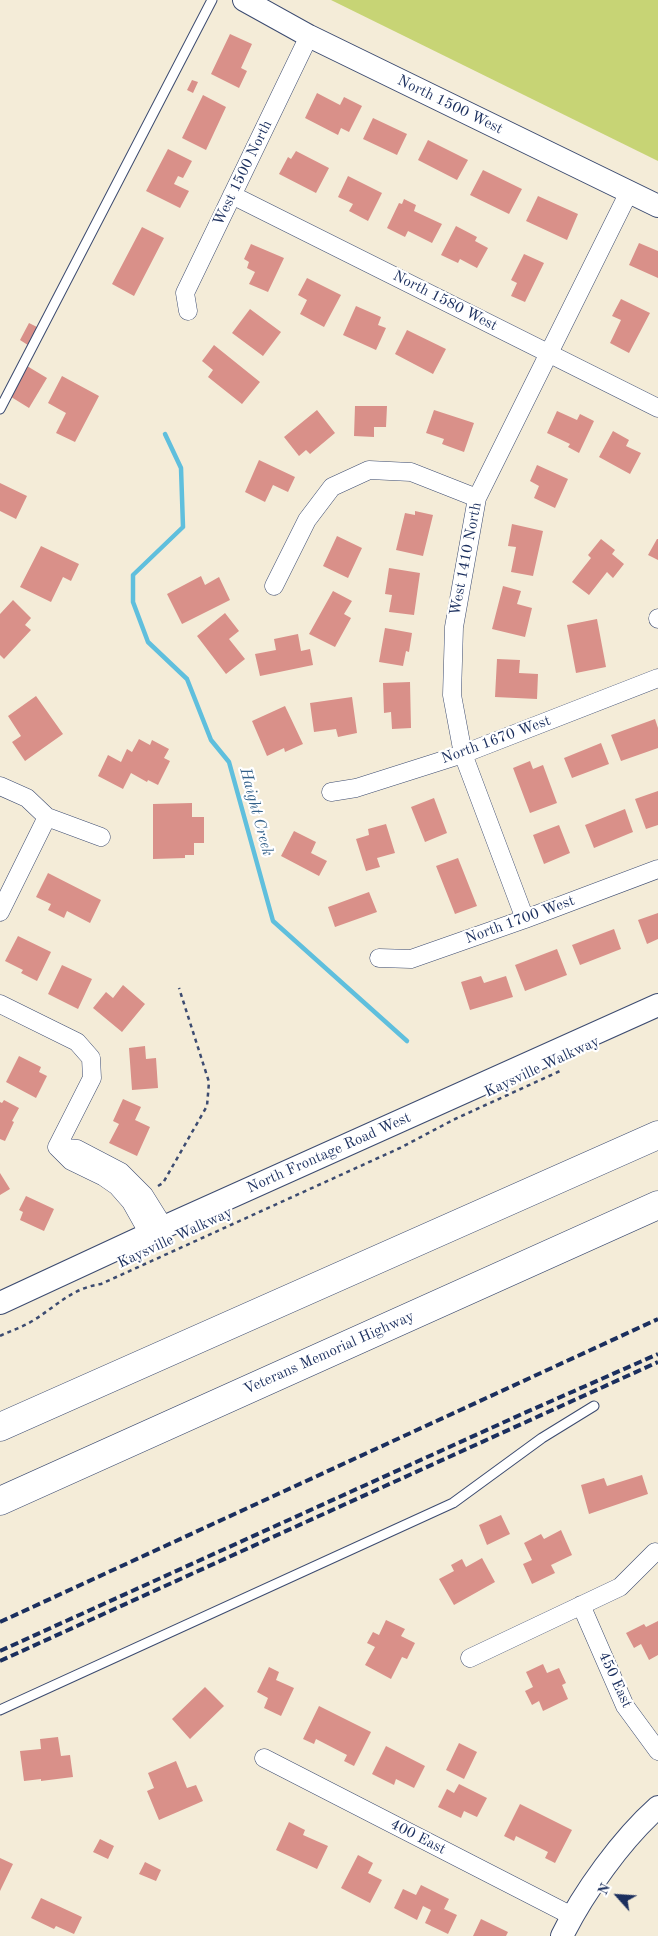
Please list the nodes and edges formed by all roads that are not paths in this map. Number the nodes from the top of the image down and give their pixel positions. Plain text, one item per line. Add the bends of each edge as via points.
1 (212, 0) edge
2 (244, 0) edge
3 (309, 36) junction
4 (629, 192) junction
5 (232, 195) junction
6 (658, 206) edge
7 (188, 311) dead end
8 (548, 353) junction
9 (658, 408) edge
10 (0, 409) edge
11 (478, 498) junction
12 (274, 586) dead end
13 (658, 678) edge
14 (463, 754) junction
15 (0, 786) edge
16 (331, 792) dead end
17 (47, 817) junction
18 (101, 837) dead end
19 (658, 869) edge
20 (0, 912) edge
21 (525, 919) junction
22 (379, 958) dead end
23 (0, 1004) edge
24 (658, 1005) edge
25 (658, 1134) edge
26 (57, 1147) junction
27 (658, 1205) edge
28 (156, 1231) junction
29 (0, 1303) edge
30 (594, 1406) dead end
31 (0, 1427) edge
32 (0, 1501) edge
33 (654, 1552) dead end
34 (581, 1605) junction
35 (470, 1658) dead end
36 (0, 1710) edge
37 (658, 1750) edge
38 (264, 1758) dead end
39 (658, 1807) edge
40 (572, 1916) junction
41 (562, 1936) edge

1 - 10 lane
2 - 3 street, North 1500 West
3 - 4 street, North 1500 West
3 - 5 street, West 1500 North
4 - 6 street, North 1500 West
4 - 8 street, West 1410 North
5 - 7 street, West 1500 North via 185,293
5 - 8 street, North 1580 West
8 - 9 street, North 1580 West
8 - 11 street, West 1410 North
11 - 12 street via 411,472 369,470 332,487 307,520
11 - 14 street, West 1410 North via 454,628 452,695
13 - 14 street, North 1670 West
14 - 16 street, North 1670 West via 356,788
14 - 21 street, West 1410 North
15 - 17 street via 27,798
17 - 18 street
17 - 20 street
19 - 21 street, North 1700 West
21 - 22 street, North 1700 West via 411,958
23 - 26 street via 77,1042 91,1058 92,1078
24 - 28 street, North Frontage Road West
25 - 31 highway
26 - 28 street via 71,1161 117,1186
26 - 28 street via 77,1149 121,1172 144,1195
27 - 32 highway, Veterans Memorial Highway
28 - 29 street, North Frontage Road West
30 - 36 lane via 542,1438 453,1503
33 - 34 street via 620,1587
34 - 35 street
34 - 37 street, 450 East via 625,1706
38 - 40 street, 400 East
39 - 40 street via 604,1868
40 - 41 street

